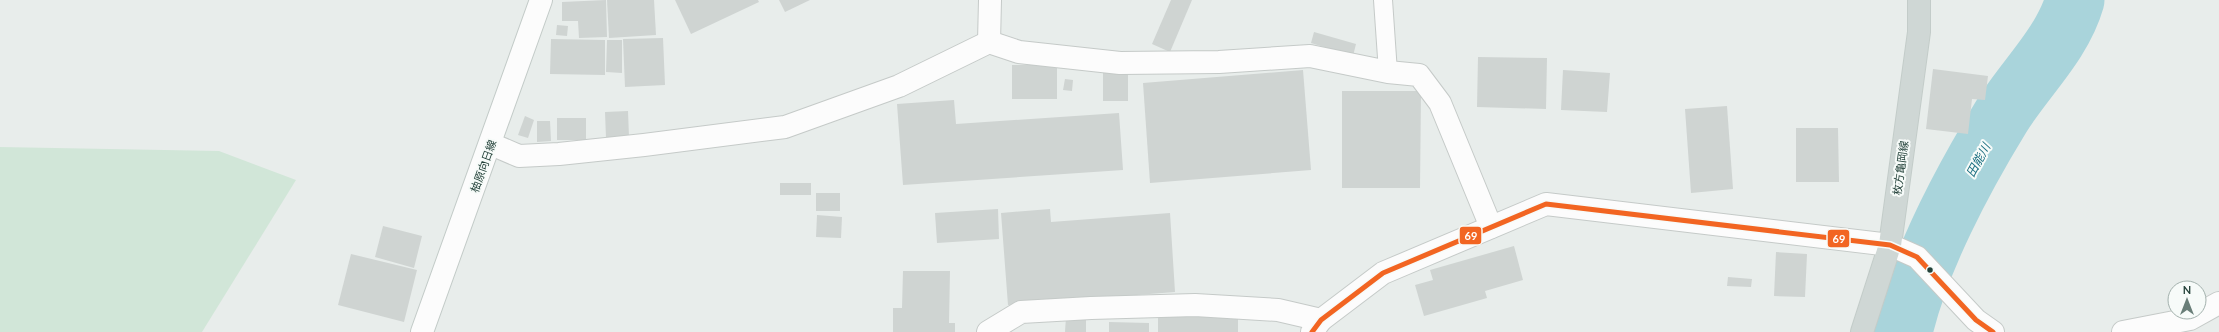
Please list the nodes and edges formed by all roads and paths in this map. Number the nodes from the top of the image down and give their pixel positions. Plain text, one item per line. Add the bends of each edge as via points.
1 (541, 0) edge
2 (990, 0) edge
3 (1383, 0) edge
4 (1919, 0) edge
5 (989, 42) junction
6 (1388, 72) junction
7 (491, 144) junction
8 (1491, 227) junction
9 (1890, 245) junction
10 (2219, 303) edge
11 (1317, 326) edge
12 (422, 332) edge
13 (988, 332) edge
14 (1862, 332) edge
15 (1993, 332) edge
16 (2123, 332) edge

1 - 7 street, 柚原向日線
2 - 5 street
3 - 6 lane
4 - 9 main road, 枚方亀岡線 via 1919,32
5 - 6 street via 1019,52 1120,63 1219,62 1310,56
5 - 7 street via 899,86 785,127 559,154 519,156
6 - 8 street via 1418,75 1440,103
7 - 12 street, 柚原向日線
8 - 9 street via 1546,204
8 - 11 street via 1383,273
9 - 14 main road, 枚方亀岡線
9 - 15 street via 1917,257 1976,320
10 - 16 street via 2190,319
11 - 13 street via 1278,310 1203,305 1021,312

